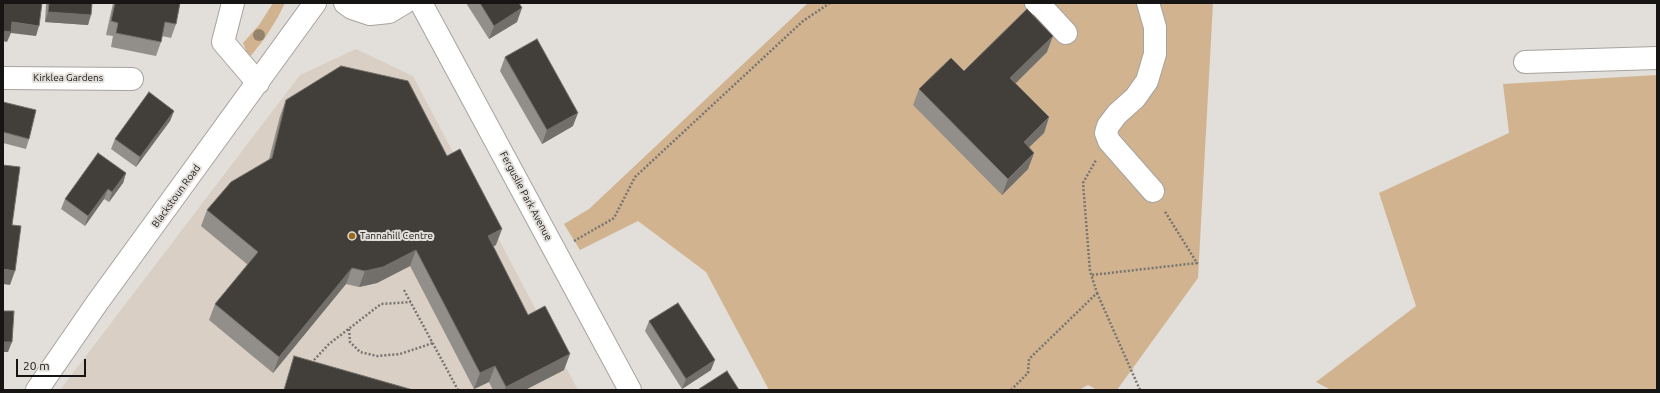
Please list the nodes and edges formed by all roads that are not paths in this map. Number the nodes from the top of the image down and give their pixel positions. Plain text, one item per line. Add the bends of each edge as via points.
1 (233, 3) edge
2 (315, 3) edge
3 (345, 3) edge
4 (404, 3) edge
5 (421, 3) edge
6 (1036, 3) edge
7 (1148, 3) edge
8 (1066, 33) dead end
9 (1657, 58) edge
10 (1524, 62) dead end
11 (3, 78) edge
12 (132, 79) dead end
13 (258, 83) junction
14 (1153, 191) road end
15 (37, 390) edge
16 (630, 390) edge

1 - 13 street via 223,42
2 - 13 street, Blackstoun Road
3 - 4 street via 370,14 389,12
5 - 16 street, Ferguslie Park Avenue
6 - 8 street
7 - 14 street via 1155,27 1155,54 1147,81 1135,98 1117,114 1106,133 1109,142
9 - 10 street
11 - 12 street, Kirklea Gardens
13 - 15 street, Blackstoun Road via 97,303

